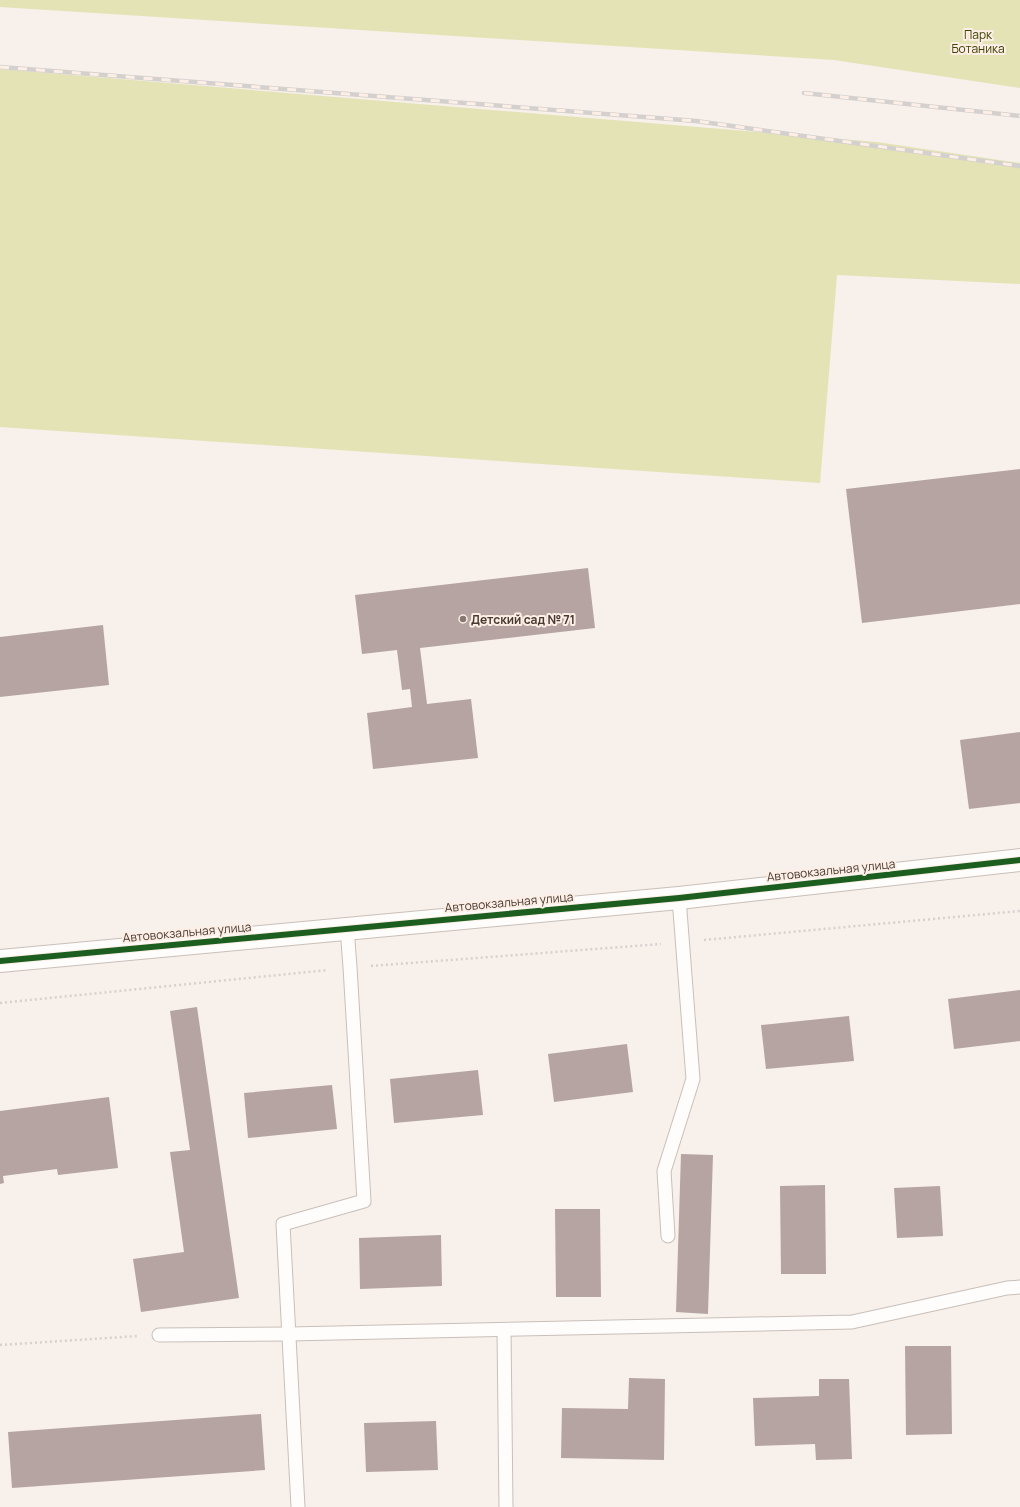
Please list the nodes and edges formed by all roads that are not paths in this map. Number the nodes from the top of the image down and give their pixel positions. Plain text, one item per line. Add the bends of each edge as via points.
1 (1020, 860) edge
2 (679, 898) junction
3 (346, 928) junction
4 (0, 961) edge
5 (668, 1236) dead end
6 (1020, 1286) edge
7 (504, 1330) junction
8 (289, 1334) junction
9 (159, 1335) road end
10 (298, 1507) edge
11 (506, 1507) edge

1 - 2 street, Автовокзальная улица
2 - 3 street, Автовокзальная улица
2 - 5 lane via 693,1079 664,1170
3 - 4 street, Автовокзальная улица
3 - 8 lane via 364,1201 283,1224
6 - 7 lane via 852,1322
7 - 8 lane
7 - 11 lane
8 - 9 lane
8 - 10 lane

